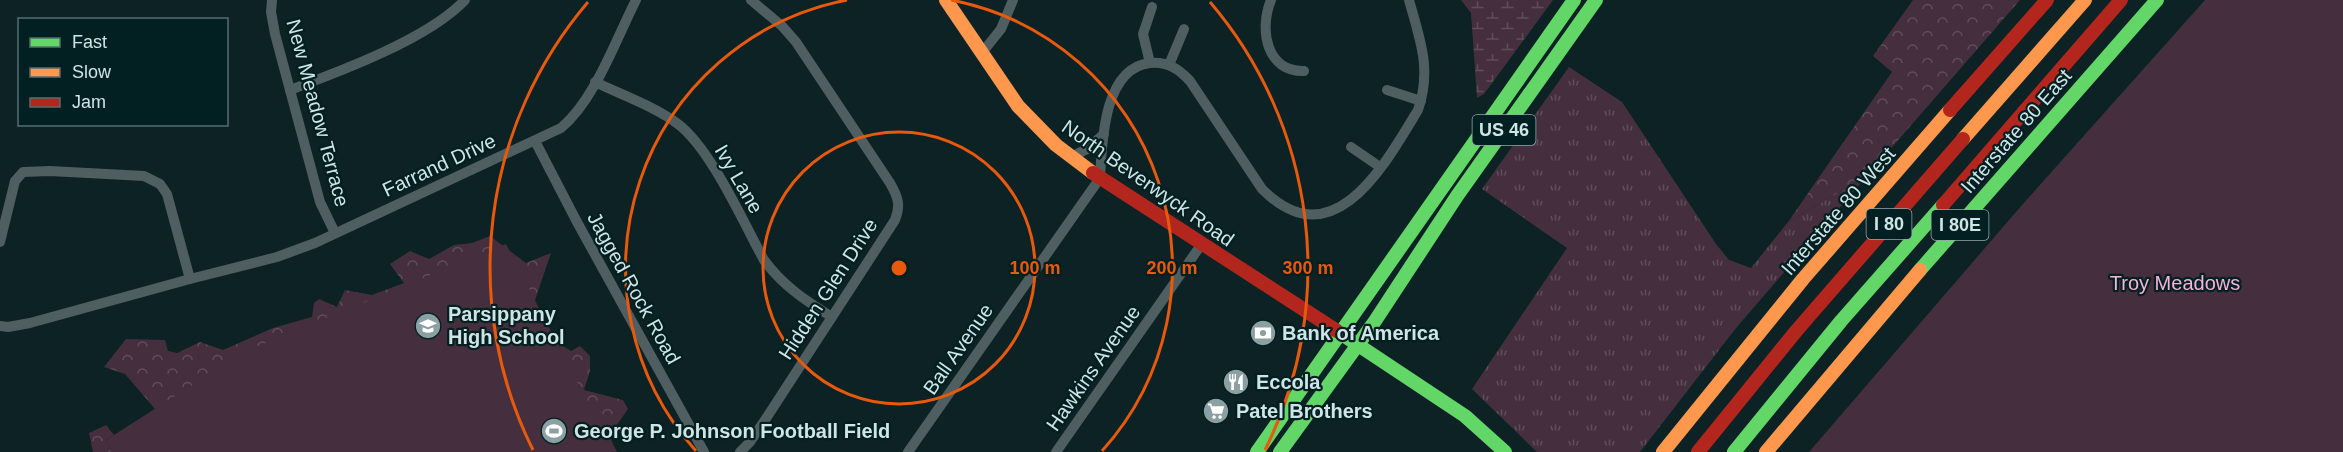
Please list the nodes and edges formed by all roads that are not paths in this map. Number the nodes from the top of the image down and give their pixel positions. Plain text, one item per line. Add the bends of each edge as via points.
1 (272, 0) edge
2 (465, 0) edge
3 (636, 0) edge
4 (752, 0) edge
5 (946, 0) edge
6 (1013, 0) edge
7 (1271, 0) edge
8 (1409, 0) edge
9 (1574, 0) edge
10 (1596, 0) edge
11 (2048, 0) edge
12 (2085, 0) edge
13 (2121, 0) edge
14 (2157, 0) edge
15 (1152, 8) dead end
16 (1184, 29) dead end
17 (981, 54) junction
18 (1150, 63) junction
19 (1169, 65) junction
20 (1305, 70) dead end
21 (596, 82) junction
22 (290, 90) junction
23 (1387, 90) dead end
24 (1421, 101) junction
25 (1104, 134) junction
26 (535, 141) junction
27 (1351, 147) dead end
28 (1071, 157) junction
29 (1380, 167) junction
30 (1100, 178) junction
31 (335, 233) junction
32 (0, 242) edge
33 (1201, 245) junction
34 (190, 279) junction
35 (832, 317) junction
36 (0, 326) edge
37 (1341, 333) junction
38 (1358, 345) junction
39 (704, 452) edge
40 (740, 452) edge
41 (908, 452) edge
42 (1056, 452) edge
43 (1257, 452) edge
44 (1280, 452) edge
45 (1505, 452) edge
46 (1663, 452) edge
47 (1698, 452) edge
48 (1734, 452) edge
49 (1766, 452) edge

1 - 22 street, New Meadow Terrace via 275,34
2 - 22 street via 440,22
3 - 21 street, Farrand Drive
4 - 35 street, Hidden Glen Drive via 796,42 897,196 895,220
5 - 17 main road, North Beverwyck Road
6 - 17 street via 1001,28
7 - 20 street via 1265,26 1268,46 1287,69
8 - 24 street via 1424,55 1425,86
9 - 37 main road, US 46
10 - 38 main road, US 46 via 1457,196
11 - 46 main road, Interstate 80 West via 1728,369
12 - 47 main road, I 80 via 1797,330
13 - 48 main road, I 80 via 1841,321
14 - 49 main road, Interstate 80 East / I 80E
15 - 18 street via 1143,34
16 - 19 street
17 - 28 main road, North Beverwyck Road via 1037,128
18 - 19 street
18 - 25 street via 1135,67 1118,85 1108,107
19 - 29 street via 1191,81 1262,189 1286,208 1316,215 1339,209 1361,191
21 - 26 street, Farrand Drive via 571,120
21 - 35 street, Ivy Lane via 667,117 687,132 706,157 772,272
22 - 31 street, New Meadow Terrace via 320,202
23 - 24 street
24 - 29 street
25 - 28 street
25 - 30 street
26 - 31 street, Farrand Drive
26 - 39 street, Jagged Rock Road
27 - 29 street
28 - 30 main road, North Beverwyck Road
30 - 33 main road, North Beverwyck Road
30 - 41 street, Ball Avenue
31 - 34 street, Farrand Drive via 277,257
32 - 34 street via 15,182 23,172 144,176 160,184 167,194
33 - 37 main road, North Beverwyck Road
33 - 42 street, Hawkins Avenue
34 - 36 street, Farrand Drive via 30,322
35 - 40 street, Hidden Glen Drive
37 - 38 main road, North Beverwyck Road
37 - 43 main road, US 46
38 - 44 main road, US 46
38 - 45 main road, North Beverwyck Road via 1465,416

